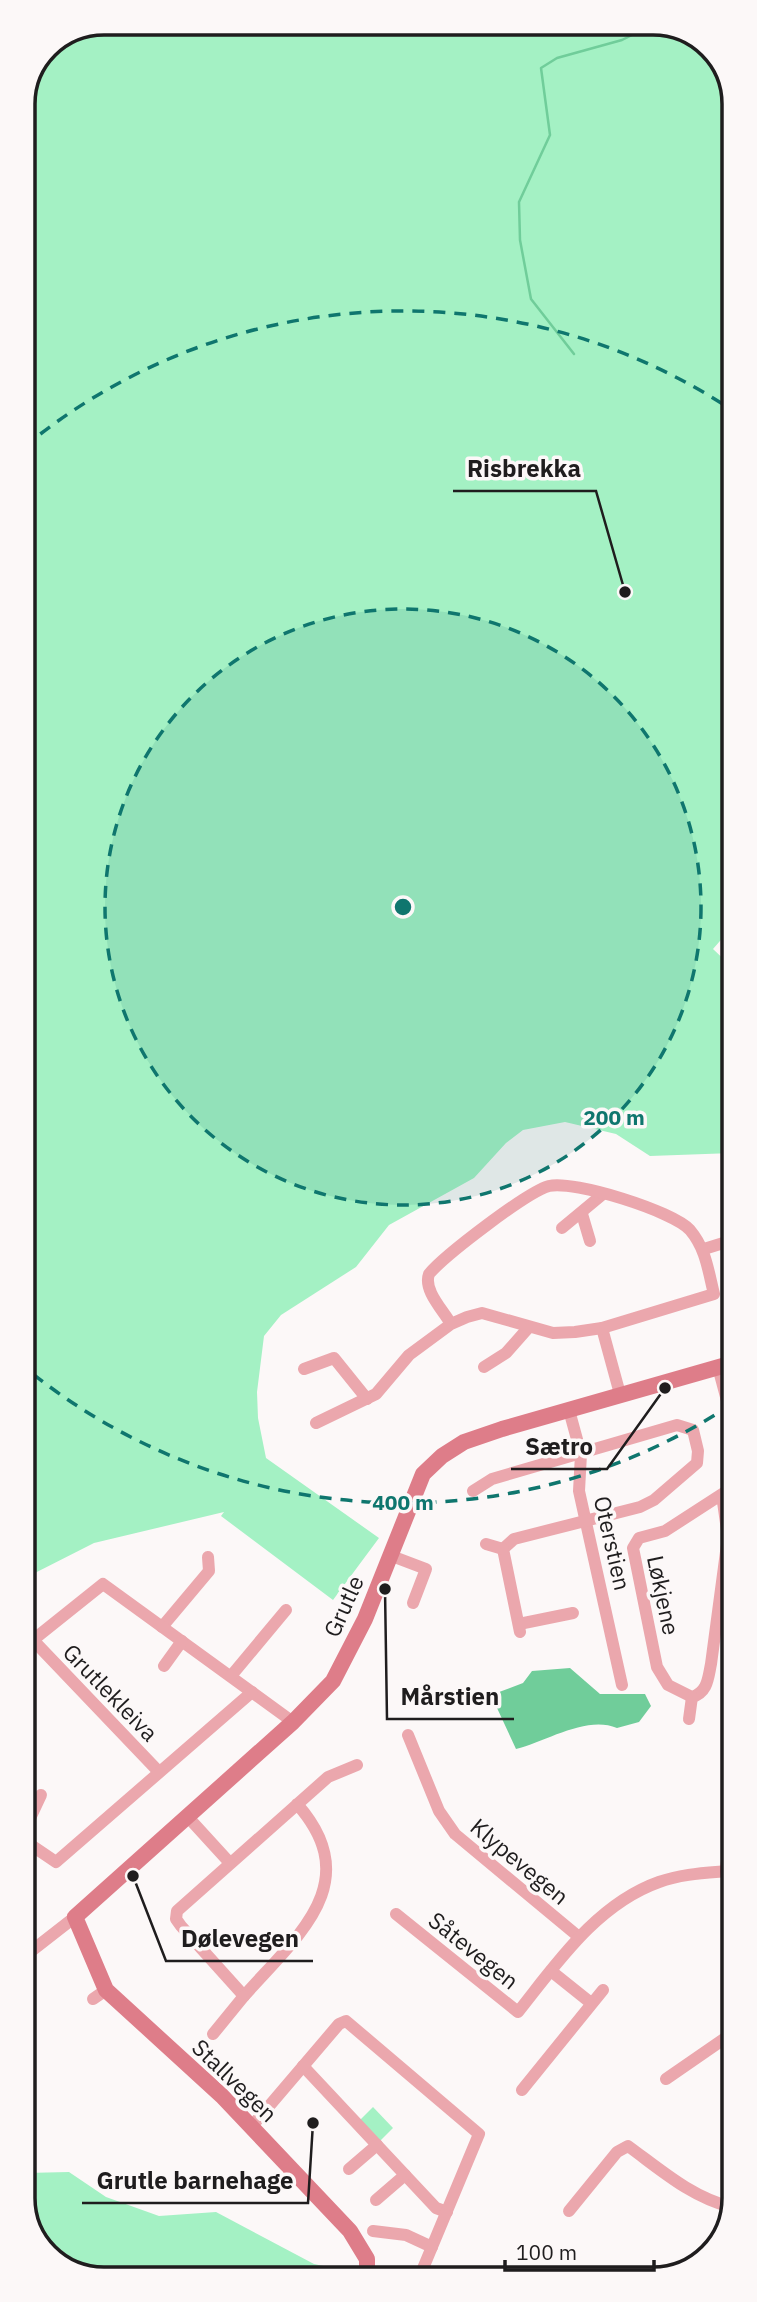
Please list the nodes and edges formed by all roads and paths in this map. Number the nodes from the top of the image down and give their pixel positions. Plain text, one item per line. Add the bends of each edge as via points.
1 (603, 1195) junction
2 (582, 1214) junction
3 (562, 1228) dead end
4 (590, 1241) dead end
5 (722, 1243) edge
6 (704, 1249) junction
7 (451, 1324) junction
8 (529, 1327) junction
9 (602, 1328) junction
10 (722, 1366) edge
11 (484, 1367) dead end
12 (304, 1369) dead end
13 (620, 1394) junction
14 (367, 1399) junction
15 (569, 1409) junction
16 (316, 1423) dead end
17 (581, 1454) junction
18 (474, 1491) dead end
19 (722, 1495) edge
20 (587, 1520) junction
21 (486, 1544) dead end
22 (503, 1549) junction
23 (389, 1555) junction
24 (208, 1557) dead end
25 (722, 1582) edge
26 (413, 1603) dead end
27 (286, 1610) dead end
28 (573, 1613) dead end
29 (162, 1627) junction
30 (35, 1637) edge
31 (182, 1641) junction
32 (35, 1648) edge
33 (164, 1666) dead end
34 (231, 1676) junction
35 (622, 1685) dead end
36 (252, 1692) junction
37 (692, 1697) junction
38 (690, 1719) dead end
39 (293, 1722) junction
40 (408, 1735) dead end
41 (357, 1765) dead end
42 (159, 1772) junction
43 (41, 1796) dead end
44 (297, 1804) junction
45 (35, 1808) edge
46 (187, 1816) junction
47 (35, 1848) edge
48 (229, 1862) junction
49 (722, 1872) edge
50 (396, 1914) dead end
51 (75, 1917) junction
52 (579, 1937) junction
53 (35, 1948) edge
54 (551, 1971) junction
55 (603, 1990) dead end
56 (244, 1996) junction
57 (591, 2003) junction
58 (213, 2034) dead end
59 (722, 2040) edge
60 (303, 2066) junction
61 (666, 2079) dead end
62 (522, 2090) dead end
63 (252, 2126) junction
64 (377, 2145) junction
65 (349, 2169) dead end
66 (405, 2175) junction
67 (376, 2200) dead end
68 (722, 2205) edge
69 (569, 2211) dead end
70 (447, 2212) junction
71 (373, 2231) dead end
72 (432, 2247) junction
73 (367, 2267) edge
74 (423, 2267) edge

1 - 2 street
1 - 6 street via 670,1216 689,1229
1 - 7 street via 573,1185 550,1186 529,1195 434,1269 427,1283
2 - 3 street
2 - 4 street
5 - 6 street
6 - 9 street via 714,1294
7 - 8 street via 482,1313
7 - 14 street via 410,1355
8 - 9 street via 553,1333
8 - 11 street via 506,1353
9 - 13 street
10 - 13 street, Grutle
12 - 14 street via 334,1358
13 - 15 street, Grutle
14 - 16 street
15 - 17 street, Oterstien
15 - 23 street, Grutle via 464,1442 442,1456 423,1474
17 - 18 street via 492,1479
17 - 20 street, Oterstien via 579,1491
17 - 20 street via 677,1425 692,1430 698,1451 697,1463 654,1500
19 - 37 street, Løkjene via 664,1531 639,1538 633,1548 657,1667 668,1685
20 - 22 street via 514,1539
20 - 35 street, Oterstien
21 - 22 street
22 - 28 street via 519,1628
23 - 26 street via 426,1569
23 - 39 street, Grutle via 365,1619 333,1681
24 - 29 street via 209,1570
25 - 37 street, Løkjene via 707,1684
27 - 34 street
29 - 30 street via 103,1584
29 - 31 street
31 - 33 street
31 - 34 street
32 - 42 street, Grutlekleiva
34 - 36 street
36 - 39 street
36 - 42 street, Grutlekleiva
37 - 38 street, Løkjene
39 - 46 street, Grutle
40 - 52 street, Klypevegen via 439,1811 455,1834
41 - 44 street via 328,1777
42 - 47 street, Grutlekleiva via 56,1861
43 - 45 street
44 - 48 street
44 - 56 street via 325,1856 327,1883 308,1924
46 - 48 street
46 - 51 street, Grutle
48 - 56 street via 175,1914
49 - 52 street, Såtevegen via 659,1882 634,1894
50 - 54 street, Såtevegen via 518,2012
51 - 53 street, Grutle
51 - 63 street, Stallvegen via 99,1994
52 - 54 street, Såtevegen
54 - 57 street, Såtevegen
55 - 57 street
56 - 58 street
57 - 62 street
59 - 61 street
60 - 63 street
60 - 64 street
60 - 70 street via 346,2021 479,2134
63 - 73 street, Stallvegen via 350,2231
64 - 65 street
64 - 66 street
66 - 67 street
66 - 70 street via 436,2208
68 - 69 street via 686,2188 628,2146 617,2152
70 - 72 street
71 - 72 street via 406,2235
72 - 74 street

